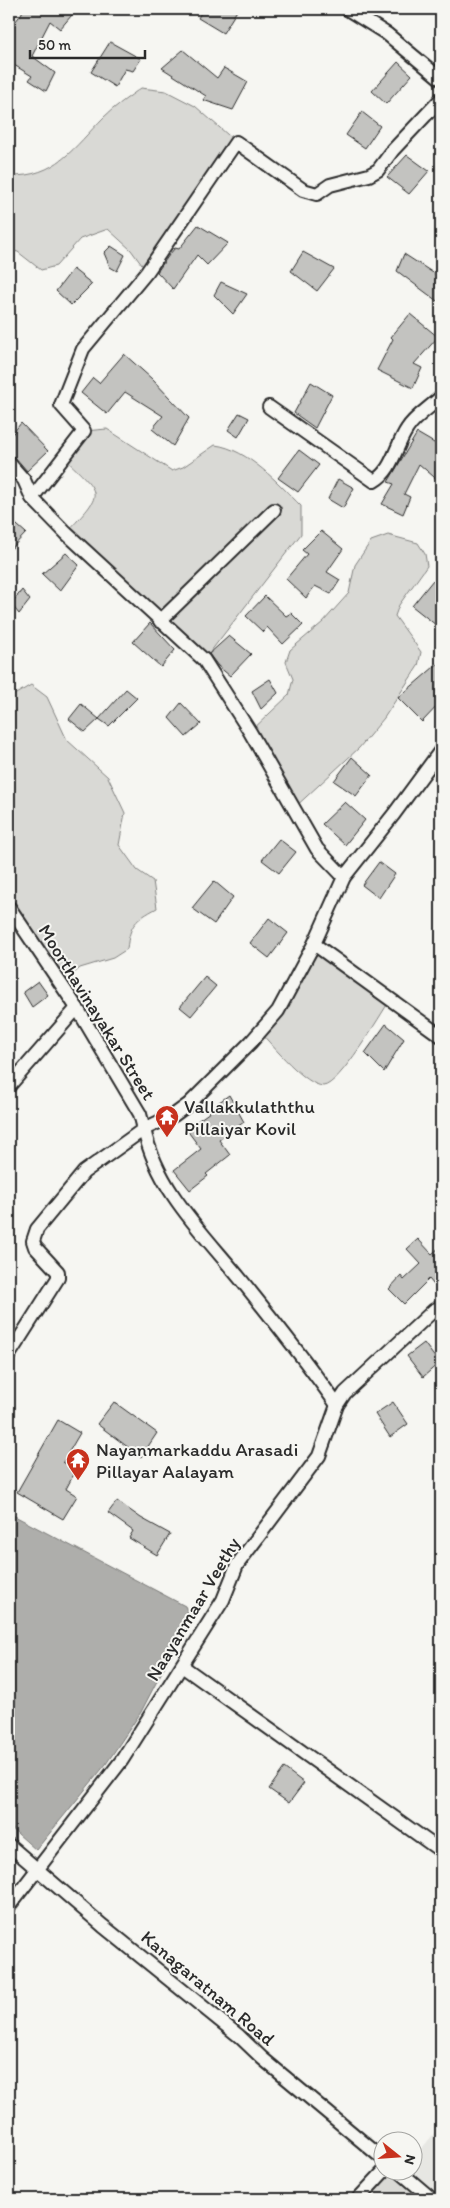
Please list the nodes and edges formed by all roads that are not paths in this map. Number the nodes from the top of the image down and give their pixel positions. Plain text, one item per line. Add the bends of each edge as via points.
1 (347, 9) edge
2 (441, 79) edge
3 (441, 99) edge
4 (441, 397) edge
5 (269, 406) dead end
6 (9, 463) edge
7 (32, 498) junction
8 (274, 510) dead end
9 (160, 621) junction
10 (441, 750) edge
11 (344, 877) junction
12 (9, 907) edge
13 (314, 944) junction
14 (77, 1008) junction
15 (441, 1036) edge
16 (9, 1086) edge
17 (144, 1129) junction
18 (441, 1307) edge
19 (9, 1355) edge
20 (337, 1405) junction
21 (182, 1666) junction
22 (9, 1845) edge
23 (441, 1851) edge
24 (38, 1870) junction
25 (9, 1906) edge
26 (372, 2150) edge
27 (376, 2180) edge
28 (410, 2180) edge
29 (358, 2199) edge
30 (432, 2199) edge

1 - 2 street via 387,34
3 - 7 street via 378,170 330,185 318,194 303,190 236,142 148,272 83,350 61,405 84,431
4 - 5 street via 407,428 390,465 374,481
6 - 7 street via 24,480
7 - 9 street
8 - 9 street
9 - 11 street via 204,660 317,848
10 - 11 street, Moorthavinayakar Street
11 - 13 street, Moorthavinayakar Street
12 - 14 street, Moorthavinayakar Street
13 - 15 street
13 - 17 street, Moorthavinayakar Street via 278,1012 251,1042 189,1104 174,1116
14 - 16 street
14 - 17 street, Moorthavinayakar Street via 140,1114
17 - 19 street via 84,1172 36,1229 35,1247 58,1272 58,1278
17 - 20 street via 152,1160 175,1200 298,1351
18 - 20 street, Naayanmaar Veethy via 345,1393
20 - 21 street, Naayanmaar Veethy via 319,1456 237,1565 224,1600
21 - 23 street
21 - 24 street, Naayanmaar Veethy via 122,1760
22 - 24 street, Kanagaratnam Road
24 - 25 street, Naayanmaar Veethy
24 - 26 street, Kanagaratnam Road
27 - 29 street
28 - 30 street

